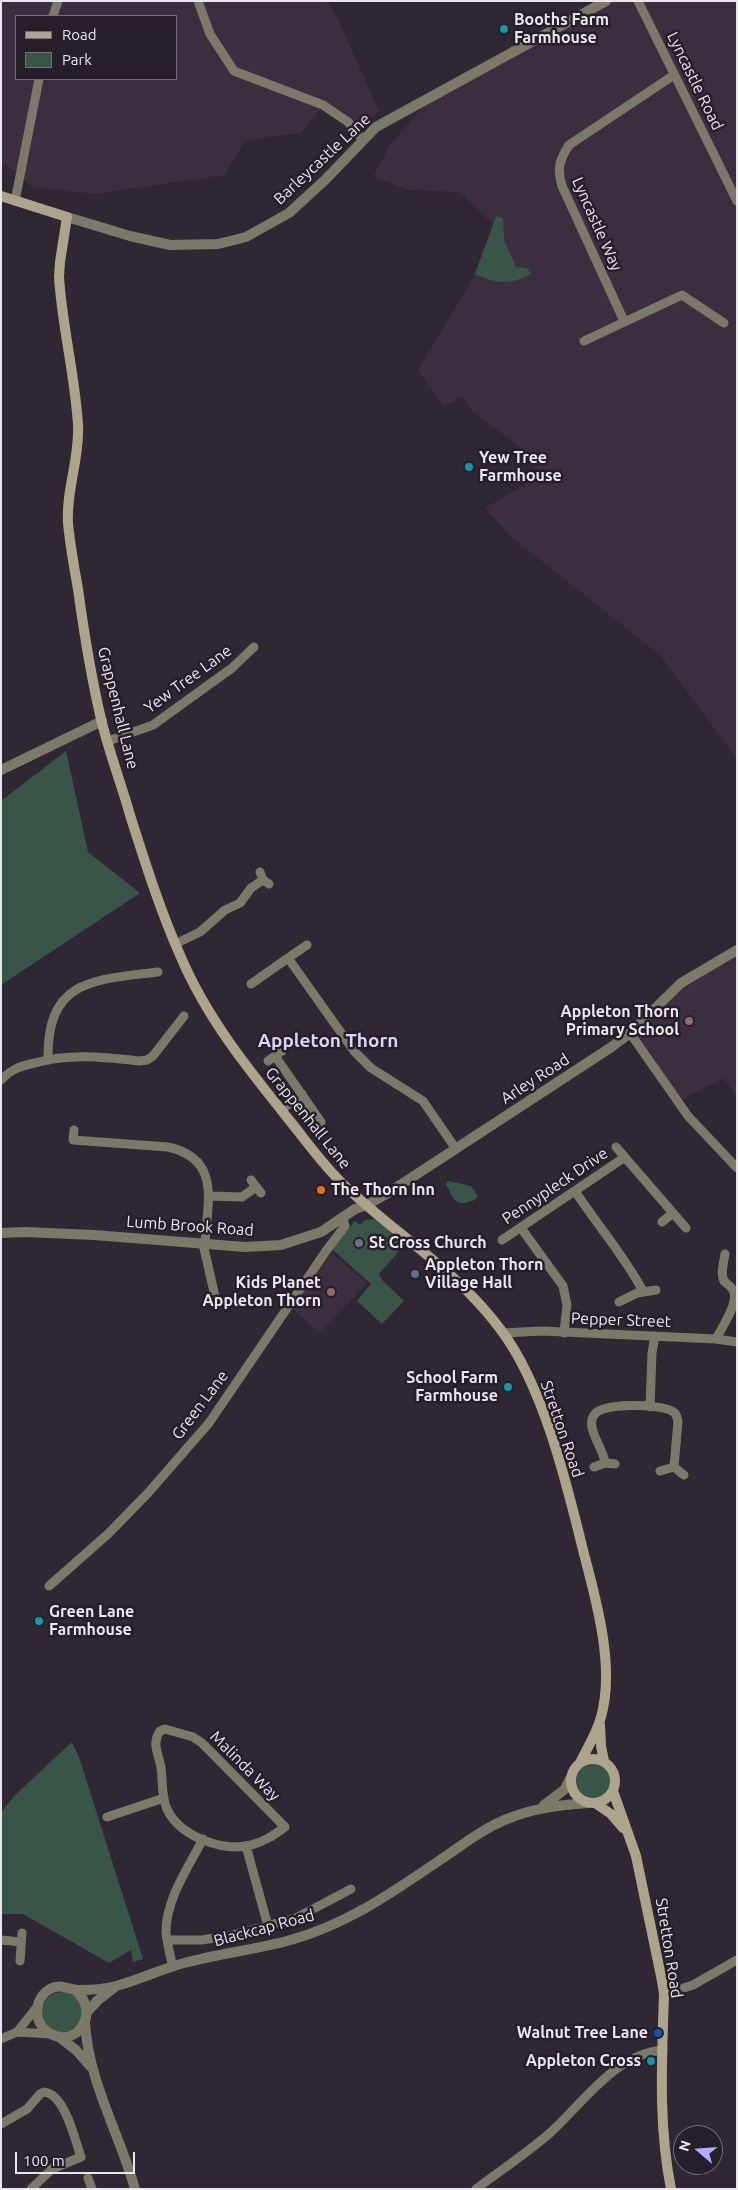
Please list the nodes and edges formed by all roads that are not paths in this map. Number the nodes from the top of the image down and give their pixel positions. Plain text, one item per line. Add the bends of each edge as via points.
1 (58, 1) edge
2 (198, 1) edge
3 (606, 1) edge
4 (638, 1) edge
5 (53, 15) edge
6 (674, 75) junction
7 (39, 80) edge
8 (363, 140) junction
9 (1, 196) edge
10 (16, 201) junction
11 (737, 201) edge
12 (67, 218) junction
13 (624, 321) junction
14 (724, 323) dead end
15 (584, 341) dead end
16 (254, 647) dead end
17 (102, 721) junction
18 (108, 741) junction
19 (1, 770) edge
20 (264, 879) dead end
21 (175, 944) junction
22 (307, 945) dead end
23 (737, 950) edge
24 (288, 958) junction
25 (159, 972) dead end
26 (251, 984) dead end
27 (184, 1016) dead end
28 (630, 1033) junction
29 (275, 1056) dead end
30 (48, 1059) junction
31 (2, 1078) edge
32 (302, 1094) junction
33 (281, 1110) junction
34 (321, 1122) dead end
35 (74, 1130) dead end
36 (616, 1147) dead end
37 (456, 1149) junction
38 (625, 1157) junction
39 (737, 1168) edge
40 (256, 1187) dead end
41 (575, 1191) junction
42 (209, 1196) junction
43 (367, 1205) junction
44 (673, 1213) junction
45 (343, 1218) junction
46 (662, 1222) dead end
47 (521, 1228) junction
48 (686, 1228) dead end
49 (1, 1233) edge
50 (502, 1240) dead end
51 (204, 1244) junction
52 (725, 1254) dead end
53 (656, 1290) dead end
54 (643, 1291) junction
55 (619, 1302) dead end
56 (217, 1305) dead end
57 (503, 1333) junction
58 (564, 1333) junction
59 (655, 1336) junction
60 (716, 1339) junction
61 (737, 1342) edge
62 (650, 1407) junction
63 (605, 1463) junction
64 (615, 1464) dead end
65 (594, 1467) dead end
66 (674, 1467) junction
67 (660, 1471) dead end
68 (684, 1475) dead end
69 (49, 1586) dead end
70 (600, 1724) junction
71 (604, 1761) junction
72 (580, 1763) junction
73 (571, 1777) junction
74 (613, 1792) junction
75 (164, 1798) junction
76 (592, 1803) junction
77 (542, 1807) junction
78 (107, 1817) dead end
79 (628, 1835) junction
80 (203, 1839) junction
81 (246, 1846) junction
82 (351, 1889) dead end
83 (268, 1926) junction
84 (1, 1940) edge
85 (167, 1940) junction
86 (20, 1960) dead end
87 (737, 1960) edge
88 (173, 1967) junction
89 (116, 1986) junction
90 (76, 1990) junction
91 (664, 1994) junction
92 (37, 2007) junction
93 (86, 2017) junction
94 (17, 2032) junction
95 (55, 2035) junction
96 (1, 2039) edge
97 (663, 2050) junction
98 (91, 2067) junction
99 (1, 2124) edge
100 (88, 2178) dead end
101 (31, 2189) edge
102 (92, 2189) edge
103 (135, 2189) edge
104 (476, 2189) edge
105 (671, 2189) edge

1 - 5 street
2 - 8 street via 210,34 234,71 323,105 348,122
3 - 8 street, Barleycastle Lane via 376,127
4 - 6 street, Lyncastle Road
6 - 11 street, Lyncastle Road
6 - 13 street, Lyncastle Way via 569,145 560,160 562,186
7 - 10 street
8 - 12 street, Barleycastle Lane via 289,213 246,237 218,244 170,245
9 - 10 main road
10 - 12 main road
12 - 17 main road, Grappenhall Lane via 59,277 78,426 77,452 68,495 68,525
13 - 14 street via 682,296
13 - 15 street
16 - 18 street, Yew Tree Lane via 232,668 153,725
17 - 18 main road, Grappenhall Lane
17 - 19 street
18 - 21 main road, Grappenhall Lane via 137,837
20 - 21 street via 251,888 240,903 225,910 200,932
21 - 33 main road, Grappenhall Lane via 216,1023
22 - 24 street
23 - 28 street, Arley Road via 681,983
24 - 26 street
24 - 37 street via 354,1051 371,1068 423,1101
25 - 30 street via 81,986 69,993 58,1006 52,1021
27 - 30 street via 147,1060 91,1055
28 - 37 street, Arley Road
28 - 39 street via 688,1116
29 - 32 street
30 - 31 street via 16,1068
32 - 33 street
32 - 34 street
33 - 43 main road, Grappenhall Lane via 341,1182
35 - 42 street via 73,1140 181,1150 194,1157 203,1168
36 - 38 street
37 - 43 street, Arley Road
38 - 41 street, Pennypleck Drive
38 - 44 street
40 - 42 street via 242,1197
41 - 47 street, Pennypleck Drive
41 - 54 street via 593,1220 623,1256
42 - 51 street
43 - 45 street, Lumb Brook Road via 355,1208
43 - 57 main road, Stretton Road via 461,1285
44 - 46 street
44 - 48 street
45 - 51 street, Lumb Brook Road via 321,1232 281,1245
45 - 69 street, Green Lane via 345,1226 209,1423 108,1534
47 - 50 street, Pennypleck Drive
47 - 58 street via 564,1286 567,1305
49 - 51 street, Lumb Brook Road via 94,1235
51 - 56 street
52 - 60 street via 722,1275 735,1294
53 - 54 street
54 - 55 street
57 - 58 street, Pepper Street
57 - 70 main road, Stretton Road via 516,1352 540,1406 591,1580 606,1666
58 - 59 street, Pepper Street
59 - 60 street, Pepper Street
59 - 62 street
60 - 61 street, Pepper Street
62 - 63 street via 609,1407 594,1415 592,1428
62 - 66 street via 672,1411 676,1415
63 - 64 street
63 - 65 street
66 - 67 street
66 - 68 street
70 - 71 main road, Stretton Road
70 - 72 main road, Stretton Road
71 - 72 main road via 592,1758
71 - 74 main road via 614,1772
72 - 73 main road
73 - 76 main road via 573,1790 582,1800
73 - 77 street, Blackcap Road via 564,1790
74 - 76 main road via 602,1802
74 - 79 main road, Stretton Road
75 - 78 street
75 - 80 street via 174,1820
75 - 81 street, Malinda Way via 155,1741 164,1730 193,1737 202,1743 284,1827 263,1842
76 - 77 street, Blackcap Road
76 - 79 main road, Stretton Road via 611,1814
77 - 88 street, Blackcap Road via 505,1819 380,1901 317,1932
79 - 91 main road, Stretton Road via 641,1875
80 - 81 street via 229,1846
80 - 85 street via 173,1898
81 - 83 street
82 - 83 street via 296,1918
83 - 85 street via 216,1938
84 - 86 street via 21,1938
85 - 88 street
87 - 91 street via 693,1985
88 - 89 street, Blackcap Road
89 - 90 street, Blackcap Road
89 - 93 street, Blackcap Road via 98,2000
90 - 92 street via 55,1987 42,1995
90 - 93 street via 84,1999
91 - 97 main road, Stretton Road
92 - 94 street
92 - 95 street via 39,2022
93 - 95 street via 74,2033
93 - 98 street via 86,2045
94 - 95 street
94 - 96 street
95 - 98 street via 76,2050
97 - 104 street via 632,2058 551,2132
97 - 105 main road, Stretton Road via 661,2093
98 - 103 street
99 - 101 street via 27,2109 44,2092 54,2097 66,2113 81,2157 56,2166
100 - 102 street

